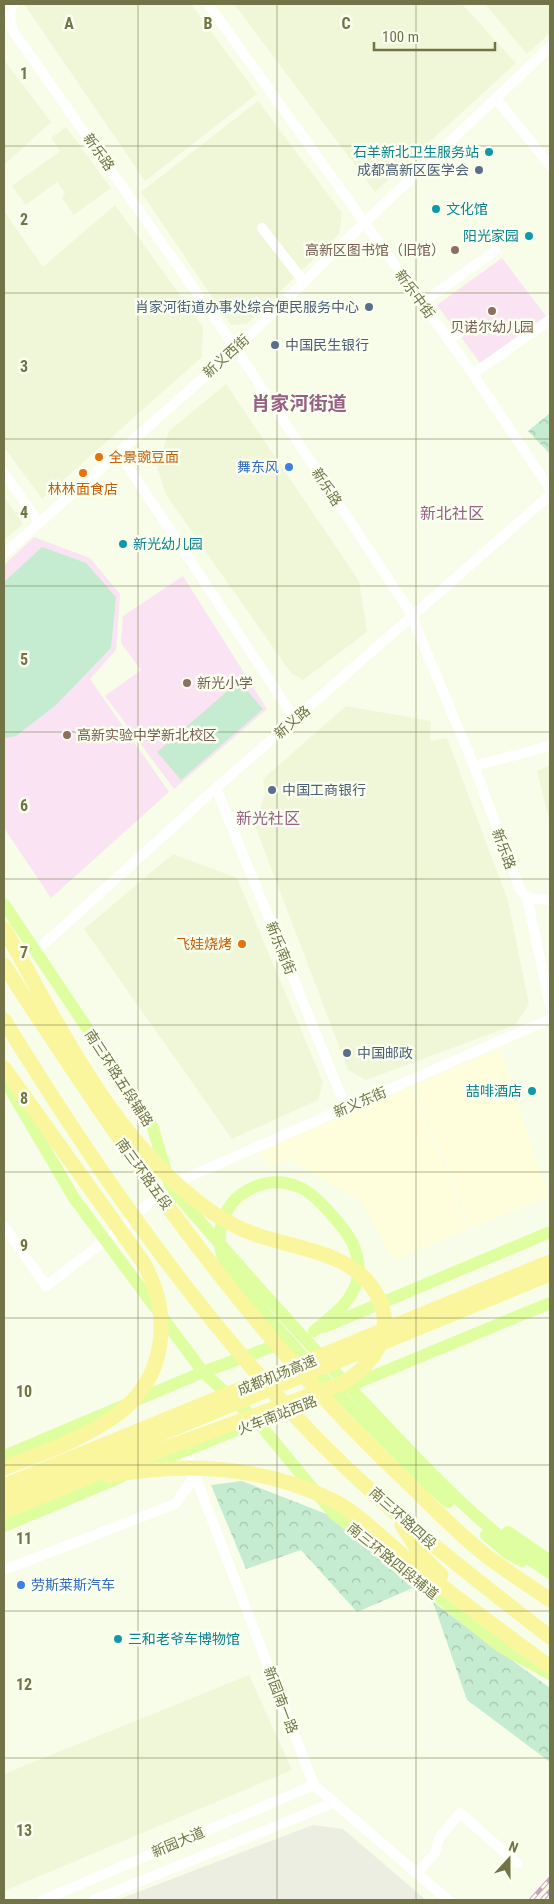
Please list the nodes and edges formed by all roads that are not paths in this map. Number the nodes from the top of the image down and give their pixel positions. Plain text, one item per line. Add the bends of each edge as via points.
1 (13, 4) edge
2 (208, 4) edge
3 (4, 12) edge
4 (4, 18) edge
5 (8, 25) edge
6 (550, 47) edge
7 (496, 98) junction
8 (550, 165) edge
9 (364, 223) junction
10 (262, 228) dead end
11 (495, 251) dead end
12 (304, 282) junction
13 (422, 303) junction
14 (550, 320) edge
15 (470, 326) dead end
16 (448, 340) junction
17 (236, 349) junction
18 (473, 374) junction
19 (119, 453) junction
20 (4, 473) edge
21 (550, 489) edge
22 (550, 495) edge
23 (38, 523) junction
24 (4, 554) edge
25 (412, 618) junction
26 (295, 719) junction
27 (550, 746) edge
28 (474, 766) junction
29 (216, 788) junction
30 (527, 898) junction
31 (550, 900) edge
32 (4, 904) edge
33 (4, 930) edge
34 (35, 952) junction
35 (4, 965) edge
36 (550, 1005) edge
37 (550, 1019) edge
38 (4, 1020) edge
39 (4, 1068) edge
40 (4, 1079) edge
41 (346, 1108) junction
42 (170, 1185) junction
43 (4, 1226) edge
44 (550, 1232) edge
45 (106, 1240) junction
46 (550, 1262) edge
47 (550, 1274) edge
48 (550, 1303) edge
49 (314, 1331) junction
50 (301, 1336) junction
51 (299, 1371) joint
52 (203, 1372) junction
53 (349, 1387) junction
54 (258, 1422) junction
55 (185, 1450) junction
56 (4, 1456) edge
57 (4, 1468) edge
58 (194, 1477) junction
59 (73, 1484) junction
60 (4, 1486) edge
61 (449, 1491) junction
62 (4, 1498) edge
63 (4, 1512) edge
64 (4, 1526) edge
65 (412, 1533) junction
66 (550, 1561) edge
67 (4, 1570) edge
68 (550, 1573) edge
69 (550, 1578) edge
70 (525, 1583) junction
71 (550, 1594) edge
72 (550, 1600) edge
73 (550, 1637) edge
74 (550, 1656) edge
75 (528, 1663) junction
76 (550, 1667) edge
77 (550, 1674) edge
78 (550, 1678) edge
79 (314, 1785) junction
80 (333, 1802) junction
81 (518, 1862) dead end
82 (417, 1873) junction
83 (42, 1900) edge
84 (94, 1900) edge
85 (448, 1900) edge

1 - 5 street
2 - 9 street, 新乐中街
3 - 5 street
4 - 5 street, 新乐路
5 - 17 street, 新乐路
6 - 7 street, 新义西街
7 - 8 street
7 - 9 street, 新义西街
9 - 12 street, 新义西街
9 - 13 street, 新乐中街
10 - 12 street
11 - 13 street
12 - 17 street, 新义西街
13 - 16 street, 新乐中街
14 - 18 street
15 - 16 street
16 - 18 street, 新乐中街
17 - 19 street, 新义西街
17 - 25 street, 新乐路
18 - 21 street, 新乐中街
19 - 23 street, 新义西街
19 - 26 street
20 - 23 street
22 - 25 street, 新义路
23 - 24 street, 新义西街
25 - 26 street, 新义路
25 - 28 street, 新乐路
26 - 29 street, 新义路
27 - 28 street
28 - 30 street, 新乐路 via 519,888
29 - 34 street, 新义路
29 - 41 street, 新乐南街
30 - 31 street
30 - 36 street, 新乐路
32 - 34 main road, 南三环路五段辅路
33 - 59 highway via 92,1081 126,1132 159,1168 185,1192 237,1227 346,1264 372,1287 383,1312 384,1325 378,1351 357,1375 341,1384
34 - 42 main road, 南三环路五段辅路 via 152,1125
35 - 51 highway, 南三环路五段 via 121,1143 246,1311
37 - 41 street, 新义东街
38 - 65 highway, 南三环路四段 via 42,1083 159,1254 213,1322 313,1434 388,1505
39 - 57 highway via 143,1262 156,1290 162,1331 149,1376 126,1407 84,1434
40 - 45 main road via 74,1198
41 - 42 street, 新义东街
42 - 45 street, 新义东街
42 - 50 main road, 南三环路五段辅路
43 - 45 street, 新义东街 via 46,1286
44 - 49 main road
45 - 52 main road
46 - 60 highway, 成都机场高速
47 - 62 highway, 成都机场高速
48 - 53 main road, 火车南站西路
49 - 50 main road
49 - 69 main road via 346,1303 354,1289 359,1274 353,1244 309,1192 293,1185 271,1182 256,1186 236,1198 227,1210 220,1239 222,1256 229,1268 268,1317 420,1476 507,1553
50 - 52 main road
50 - 53 main road, 南三环路五段辅路
51 - 70 highway, 南三环路四段 via 370,1448 486,1556
52 - 54 main road
52 - 56 main road
53 - 54 main road, 火车南站西路
53 - 61 main road
54 - 55 main road, 火车南站西路
54 - 75 main road, 南三环路四段辅道 via 333,1513 501,1647
55 - 58 street, 新园南一路
55 - 64 main road, 火车南站西路
58 - 67 street via 175,1504
58 - 79 street, 新园南一路
59 - 63 highway
59 - 76 highway via 124,1473 184,1468 244,1471 308,1489 336,1502 479,1616
61 - 66 main road
61 - 68 main road via 532,1562
65 - 73 highway, 南三环路四段
65 - 74 highway via 421,1555 453,1586
70 - 71 highway, 南三环路四段
70 - 72 highway, 南三环路四段
75 - 77 main road, 南三环路四段辅道
75 - 78 main road
79 - 80 street, 新园南一路
79 - 83 street, 新园大道
80 - 82 street, 新园南一路
80 - 84 street, 新园大道
81 - 82 street via 460,1813 439,1838 435,1853
82 - 85 street, 新园南一路

